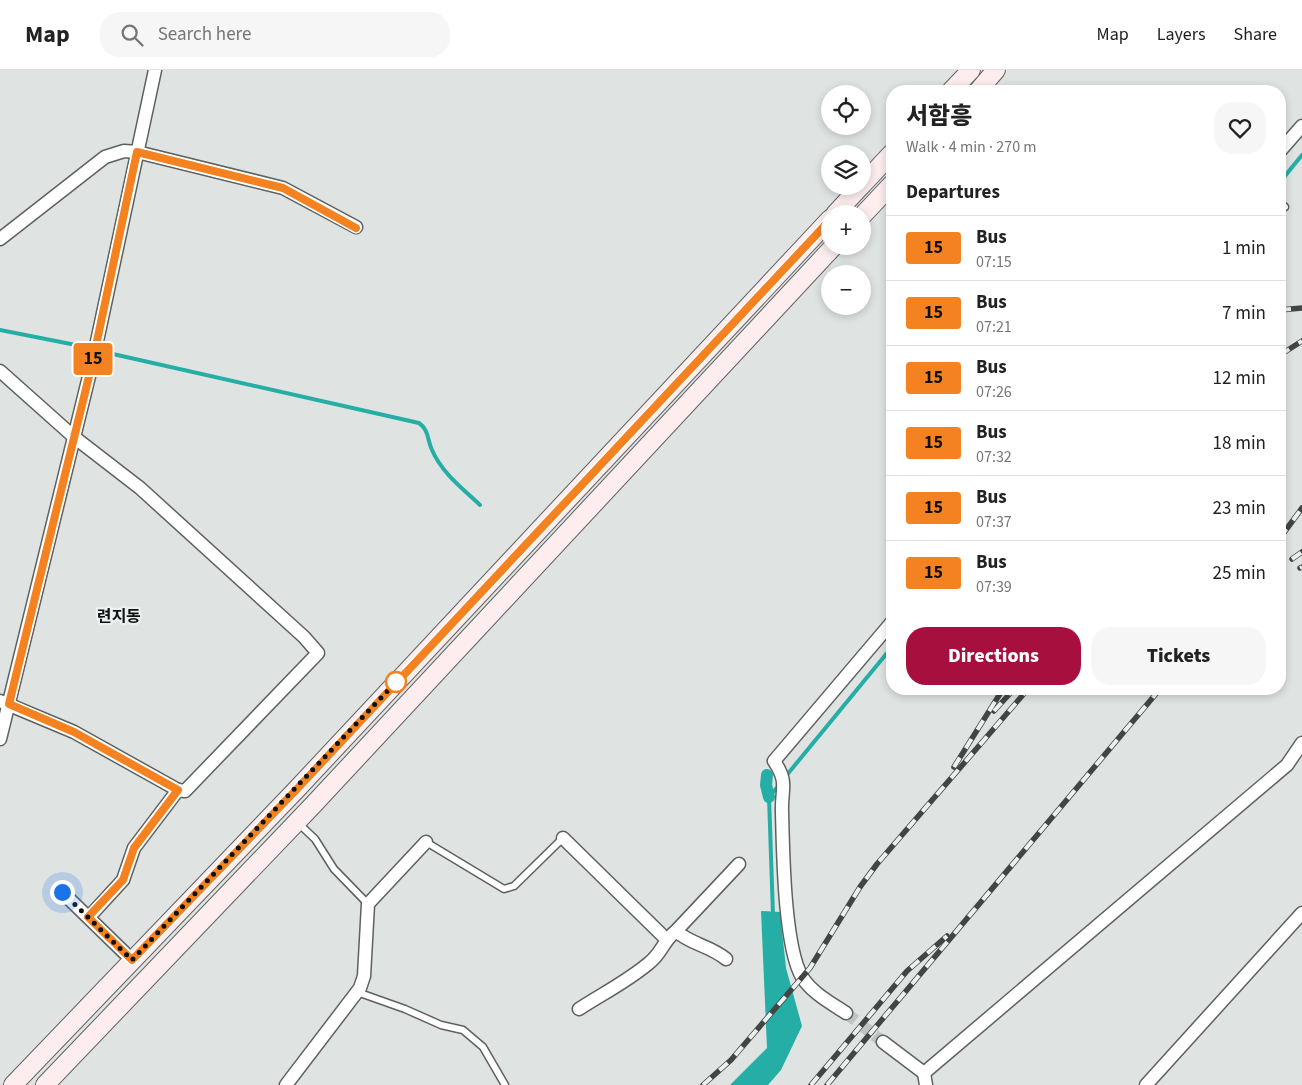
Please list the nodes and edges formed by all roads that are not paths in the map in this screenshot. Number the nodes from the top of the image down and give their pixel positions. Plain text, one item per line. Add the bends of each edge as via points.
1 (155, 70) edge
2 (971, 70) edge
3 (996, 70) edge
4 (957, 85) edge
5 (983, 85) edge
6 (1302, 126) edge
7 (1286, 144) edge
8 (137, 152) junction
9 (886, 160) edge
10 (871, 176) edge
11 (886, 190) edge
12 (853, 195) edge
13 (844, 205) edge
14 (871, 206) edge
15 (356, 228) dead end
16 (821, 230) edge
17 (0, 239) edge
18 (825, 255) edge
19 (0, 371) edge
20 (74, 437) junction
21 (886, 629) edge
22 (4, 703) edge
23 (0, 739) edge
24 (1302, 743) edge
25 (178, 790) junction
26 (304, 797) junction
27 (296, 822) junction
28 (563, 838) joint
29 (426, 842) joint
30 (739, 864) dead end
31 (62, 892) dead end
32 (368, 904) junction
33 (1302, 913) edge
34 (88, 917) junction
35 (676, 931) junction
36 (666, 939) junction
37 (726, 959) dead end
38 (132, 960) junction
39 (357, 992) junction
40 (579, 1009) dead end
41 (846, 1013) tunnel mouth
42 (883, 1042) tunnel mouth
43 (925, 1079) edge
44 (13, 1085) edge
45 (45, 1085) edge
46 (286, 1085) edge
47 (505, 1085) edge
48 (1146, 1085) edge

1 - 8 street
2 - 4 main road
3 - 5 main road
6 - 7 street
8 - 15 street via 283,188
8 - 17 street via 124,151 105,157
8 - 20 street
9 - 10 main road
11 - 14 main road
12 - 13 main road
16 - 26 main road
18 - 26 main road
19 - 20 street
20 - 22 street
20 - 25 street via 140,488 318,653 185,791
21 - 41 street via 774,761 785,784 782,810 784,856 794,956 802,977 810,987
22 - 23 street
22 - 25 street via 74,732
24 - 43 street via 1287,765
25 - 34 street via 134,848 123,880
26 - 27 main road
26 - 38 main road
27 - 32 lane via 316,839 334,869
27 - 45 main road
28 - 29 lane via 514,886 504,889
28 - 36 street
29 - 32 street
30 - 35 street
31 - 34 street
32 - 39 street via 364,976
33 - 48 street
34 - 38 street
35 - 36 street
35 - 37 street
36 - 40 street via 661,952 649,964
38 - 44 main road
39 - 46 street
39 - 47 lane via 463,1030 483,1048
42 - 43 street

